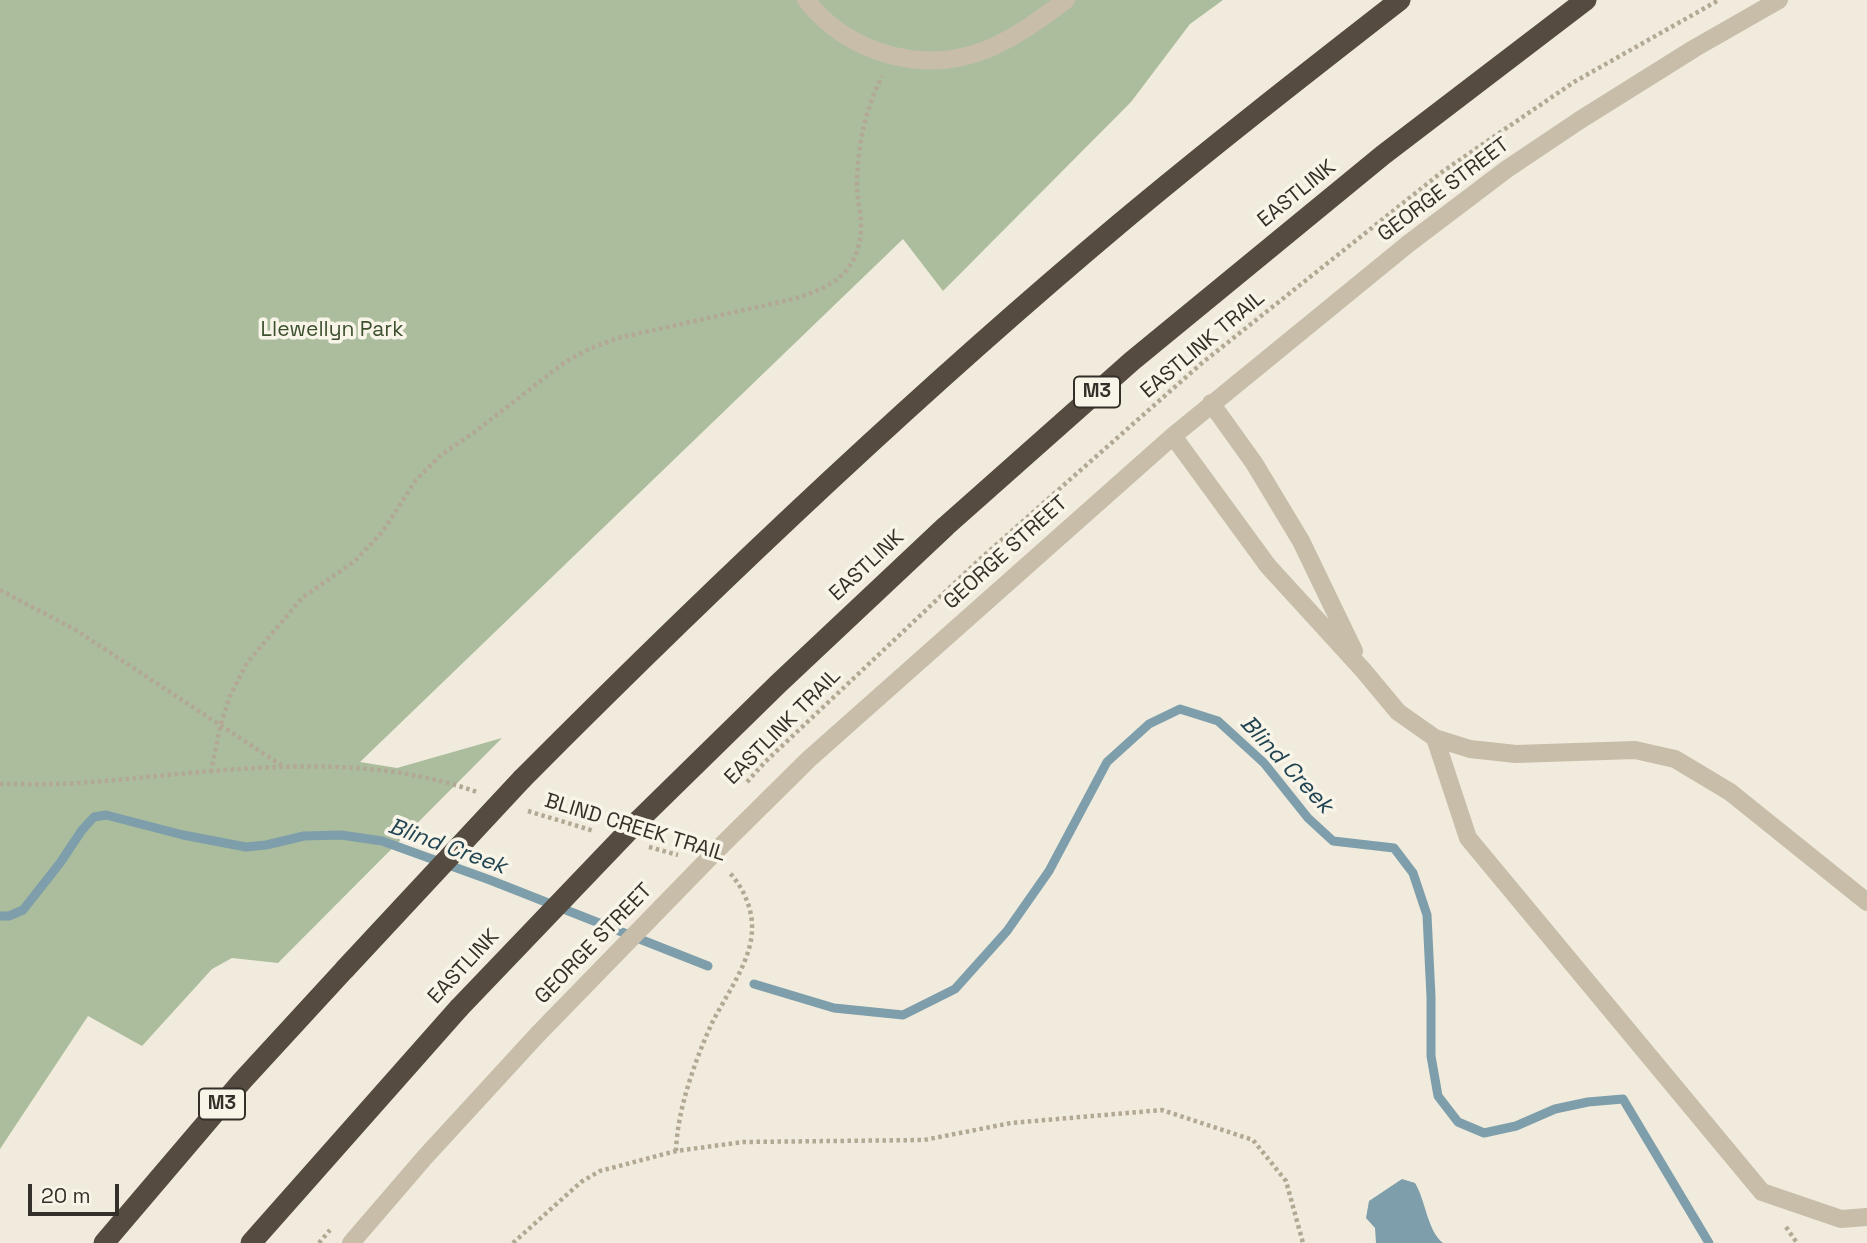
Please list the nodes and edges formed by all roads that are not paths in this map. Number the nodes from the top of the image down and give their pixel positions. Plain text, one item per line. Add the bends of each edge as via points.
1 (806, 0) edge
2 (1066, 0) edge
3 (1400, 0) edge
4 (1586, 0) edge
5 (1779, 0) edge
6 (1211, 403) junction
7 (1173, 436) junction
8 (1363, 670) junction
9 (1435, 738) junction
10 (1867, 902) edge
11 (1867, 1217) edge
12 (104, 1243) edge
13 (251, 1243) edge
14 (351, 1243) edge

1 - 2 street via 840,34 866,48 911,60 941,62 967,58 1001,44
3 - 12 highway, M3, bridge via 1118,226 867,446 614,686 242,1081
4 - 13 highway, EASTLINK / M3, bridge via 1383,155 1132,361 946,526 639,820 459,1008
5 - 6 street, GEORGE STREET via 1695,48 1507,170
6 - 7 street, GEORGE STREET
6 - 8 street via 1301,541
7 - 8 street via 1268,566
7 - 14 street, GEORGE STREET, bridge via 809,760 721,846 538,1034
8 - 9 street via 1398,712
9 - 10 street via 1470,749 1516,754 1635,750 1675,759 1730,792
9 - 11 street via 1468,838 1762,1192 1841,1219

